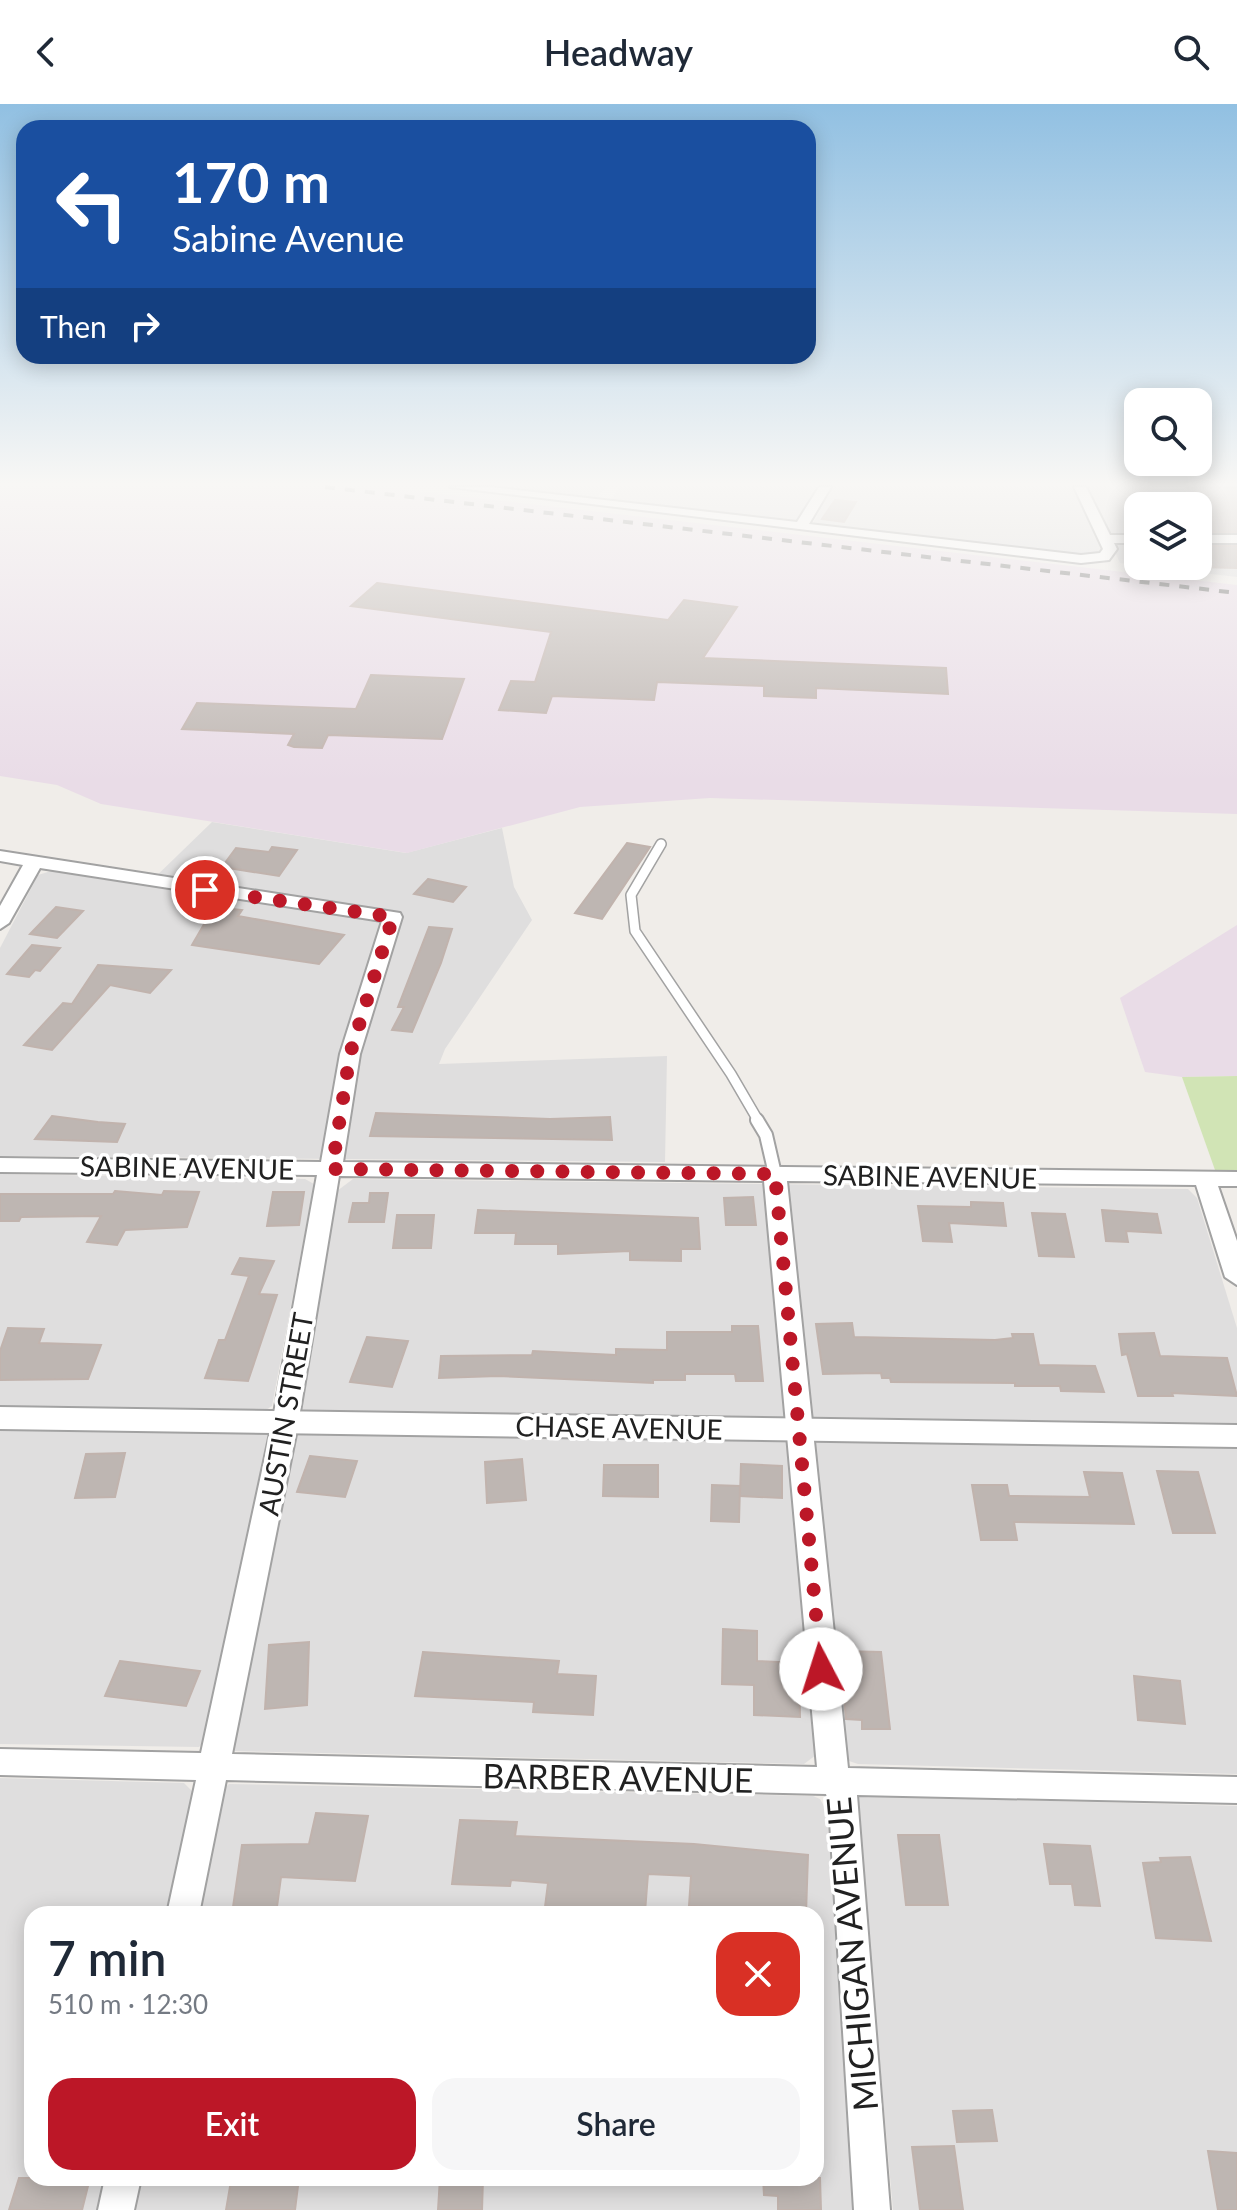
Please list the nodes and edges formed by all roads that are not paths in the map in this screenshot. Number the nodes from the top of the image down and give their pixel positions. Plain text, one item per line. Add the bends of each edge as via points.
1 (661, 844) dead end
2 (0, 856) edge
3 (34, 862) junction
4 (0, 923) edge
5 (0, 1165) edge
6 (332, 1169) junction
7 (775, 1174) junction
8 (1205, 1179) junction
9 (1237, 1179) edge
10 (1237, 1277) edge
11 (0, 1418) edge
12 (285, 1424) junction
13 (800, 1429) junction
14 (1237, 1436) edge
15 (0, 1762) edge
16 (216, 1768) junction
17 (837, 1783) junction
18 (1237, 1790) edge
19 (185, 1906) edge
20 (121, 2186) edge
21 (116, 2210) edge
22 (872, 2210) edge

1 - 7 lane via 631,892 627,911 766,1135
2 - 3 street
3 - 4 street
3 - 6 street, AUSTIN STREET via 393,917 350,1054
5 - 6 street, SABINE AVENUE
6 - 7 street, SABINE AVENUE
6 - 12 street, AUSTIN STREET
7 - 8 street, SABINE AVENUE
7 - 13 street, MICHIGAN AVENUE
8 - 9 street, SABINE AVENUE
8 - 10 street
11 - 12 street, CHASE AVENUE
12 - 13 street, CHASE AVENUE
12 - 16 street, AUSTIN STREET
13 - 14 street, CHASE AVENUE
13 - 17 street, MICHIGAN AVENUE via 829,1758
15 - 16 street, BARBER AVENUE
16 - 17 street, BARBER AVENUE
16 - 19 street, AUSTIN STREET
17 - 18 street, BARBER AVENUE
17 - 22 street, MICHIGAN AVENUE via 845,1805
20 - 21 street

